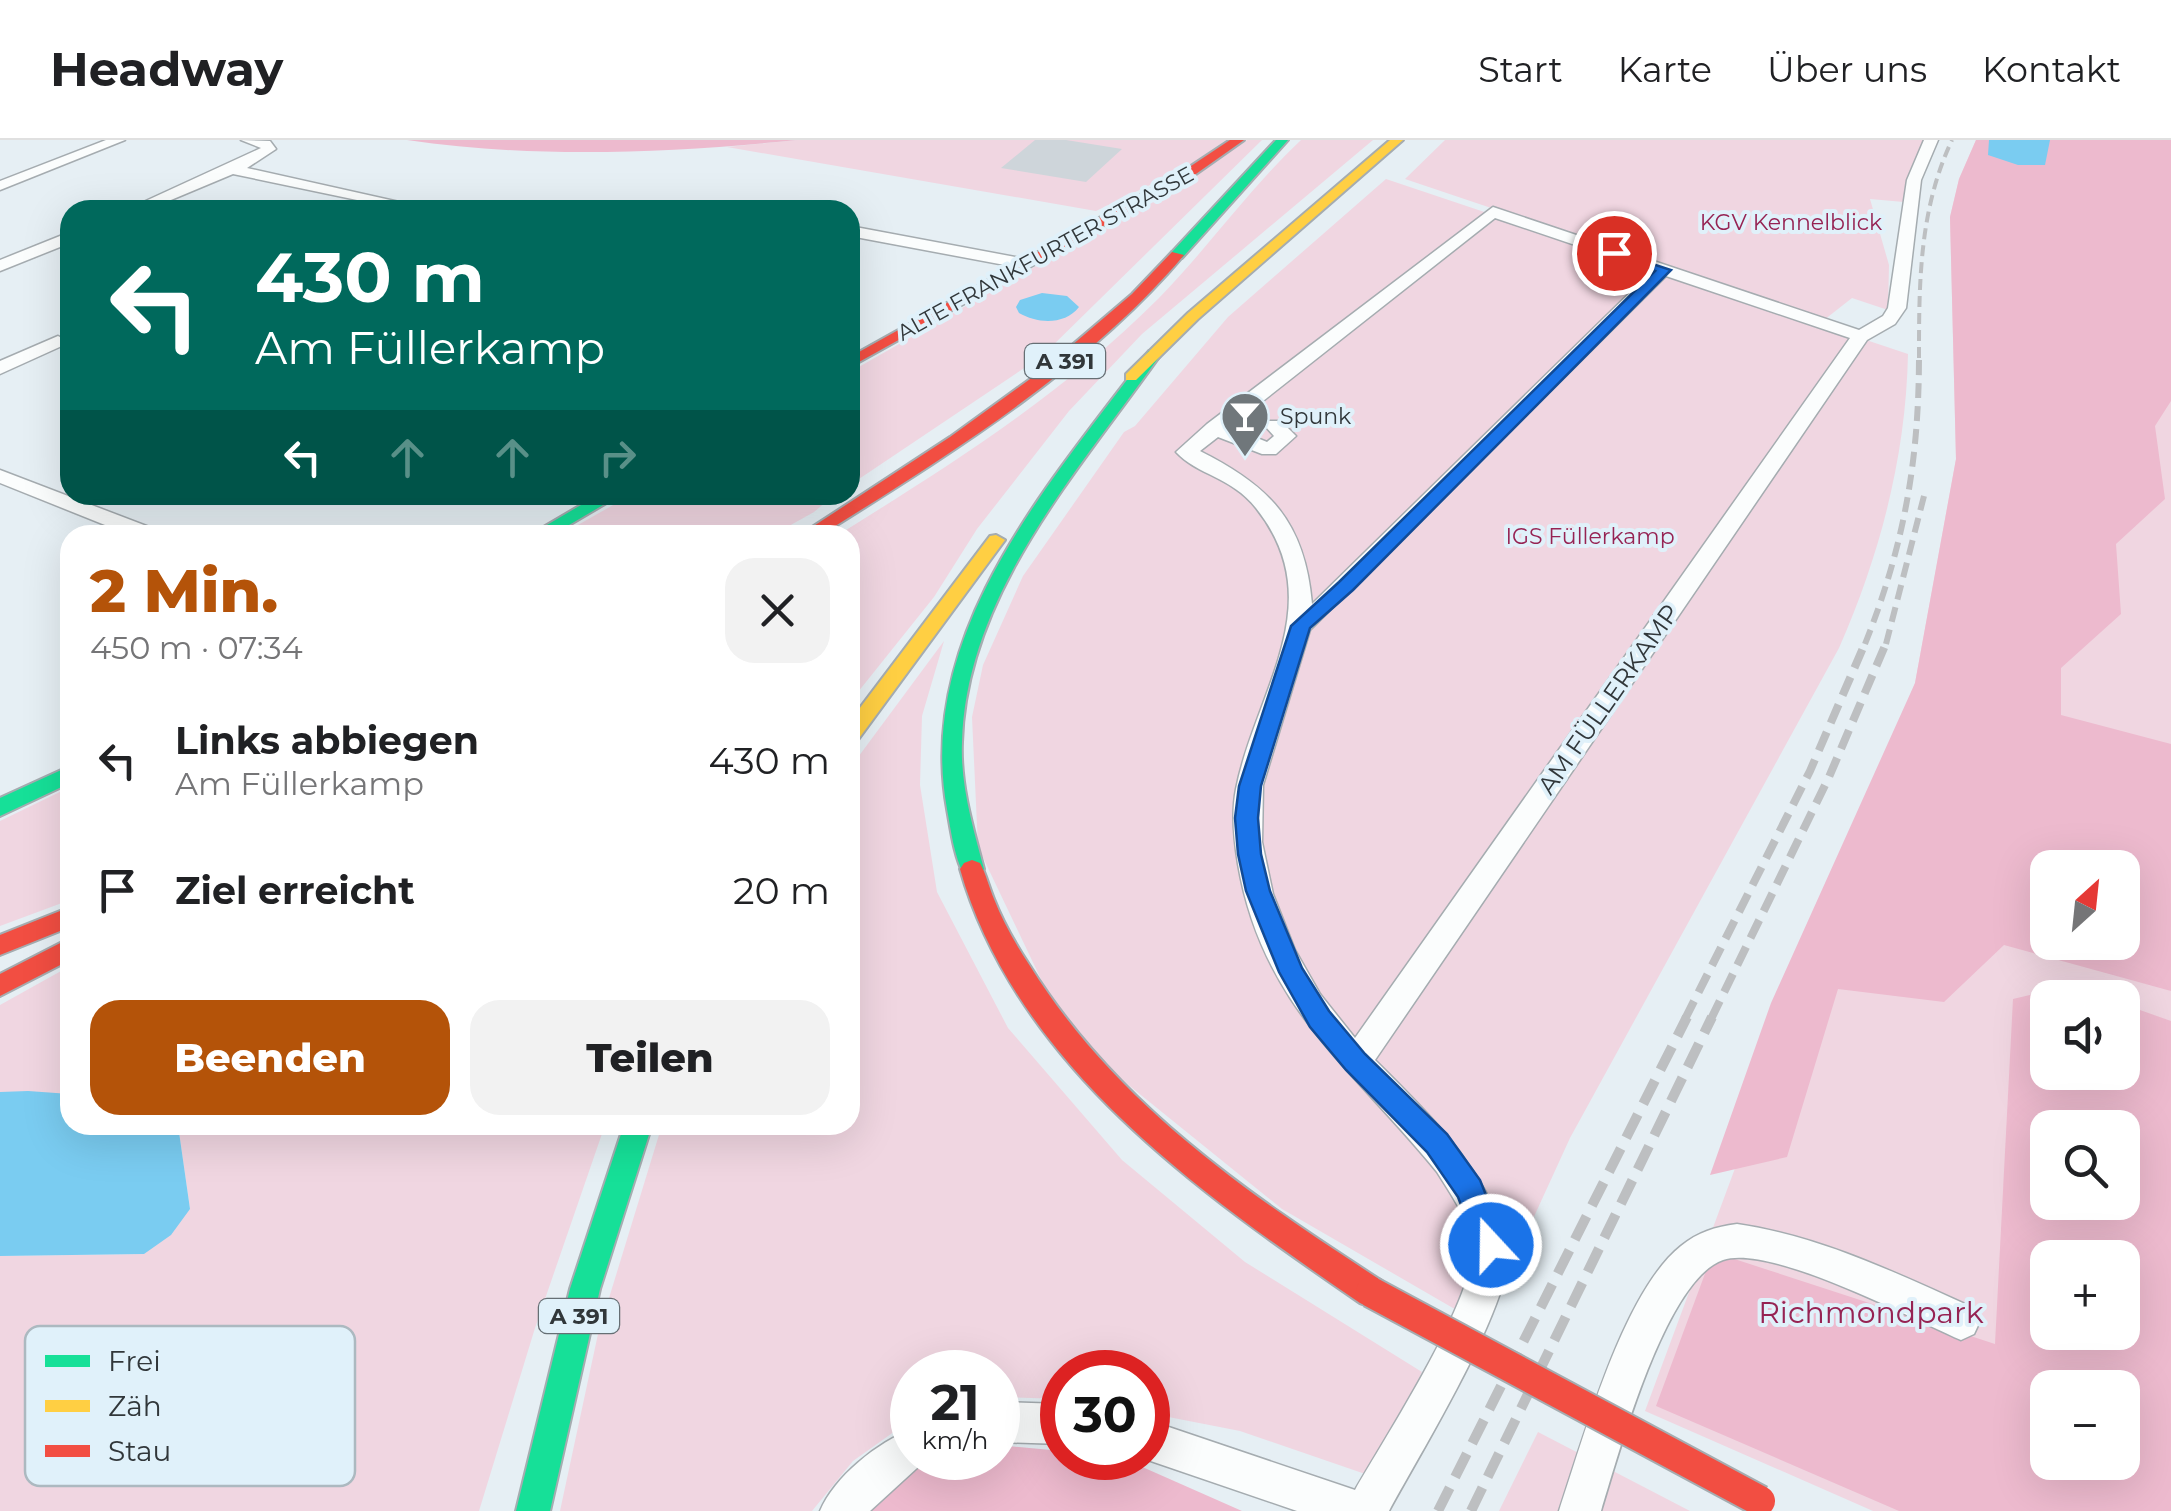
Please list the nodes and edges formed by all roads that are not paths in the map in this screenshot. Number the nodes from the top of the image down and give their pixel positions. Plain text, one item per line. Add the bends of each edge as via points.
1 (118, 140) edge
2 (248, 140) edge
3 (1238, 140) edge
4 (1282, 140) edge
5 (1398, 140) edge
6 (1931, 140) edge
7 (231, 169) junction
8 (0, 186) edge
9 (158, 200) edge
10 (379, 200) edge
11 (860, 233) edge
12 (60, 241) edge
13 (1026, 264) junction
14 (0, 266) edge
15 (1664, 270) junction
16 (1861, 336) junction
17 (58, 341) dead end
18 (1154, 354) junction
19 (860, 357) edge
20 (0, 368) edge
21 (1274, 425) dead end
22 (1214, 428) junction
23 (0, 476) edge
24 (60, 500) edge
25 (860, 504) edge
26 (73, 505) edge
27 (593, 505) edge
28 (859, 505) edge
29 (124, 525) edge
30 (557, 525) edge
31 (826, 525) edge
32 (1301, 626) junction
33 (860, 723) edge
34 (60, 779) edge
35 (0, 808) edge
36 (60, 922) edge
37 (0, 945) edge
38 (60, 953) edge
39 (0, 986) edge
40 (1356, 1062) junction
41 (635, 1135) edge
42 (1960, 1321) dead end
43 (1170, 1447) edge
44 (890, 1463) edge
45 (1770, 1506) edge
46 (533, 1511) edge
47 (841, 1511) edge
48 (1357, 1511) edge
49 (1366, 1511) edge
50 (1580, 1511) edge

1 - 8 street
2 - 7 street via 269,149
3 - 13 main road, ALTE FRANKFURTER STRASSE
4 - 25 main road, A 391 via 1138,296 1065,361
5 - 18 main road, A 391
6 - 16 street, AM FÜLLERKAMP via 1914,180 1897,308
7 - 9 street
7 - 10 street
11 - 13 street
12 - 14 street
13 - 19 main road, ALTE FRANKFURTER STRASSE
15 - 16 street
15 - 22 street via 1493,212
15 - 32 street
16 - 40 street, AM FÜLLERKAMP
17 - 20 street
18 - 33 main road, A 391 via 1068,449
18 - 45 main road, bridge via 1084,450 979,620 961,668 952,771 960,830 979,894 1013,960 1057,1028 1116,1099 1189,1165 1371,1292
21 - 22 street via 1286,436 1269,450
22 - 32 street via 1186,452 1245,484 1274,518 1301,580
23 - 24 street
26 - 29 street
27 - 30 main road
28 - 31 main road, A 391
32 - 40 street via 1250,786 1250,854 1291,972
34 - 35 main road
36 - 37 main road
38 - 39 main road
40 - 49 street via 1437,1143 1470,1190 1491,1245 1481,1298
41 - 46 main road, A 391 via 585,1289
42 - 50 street via 1790,1251 1716,1243 1688,1262 1664,1293 1626,1377
43 - 48 street
44 - 47 street

